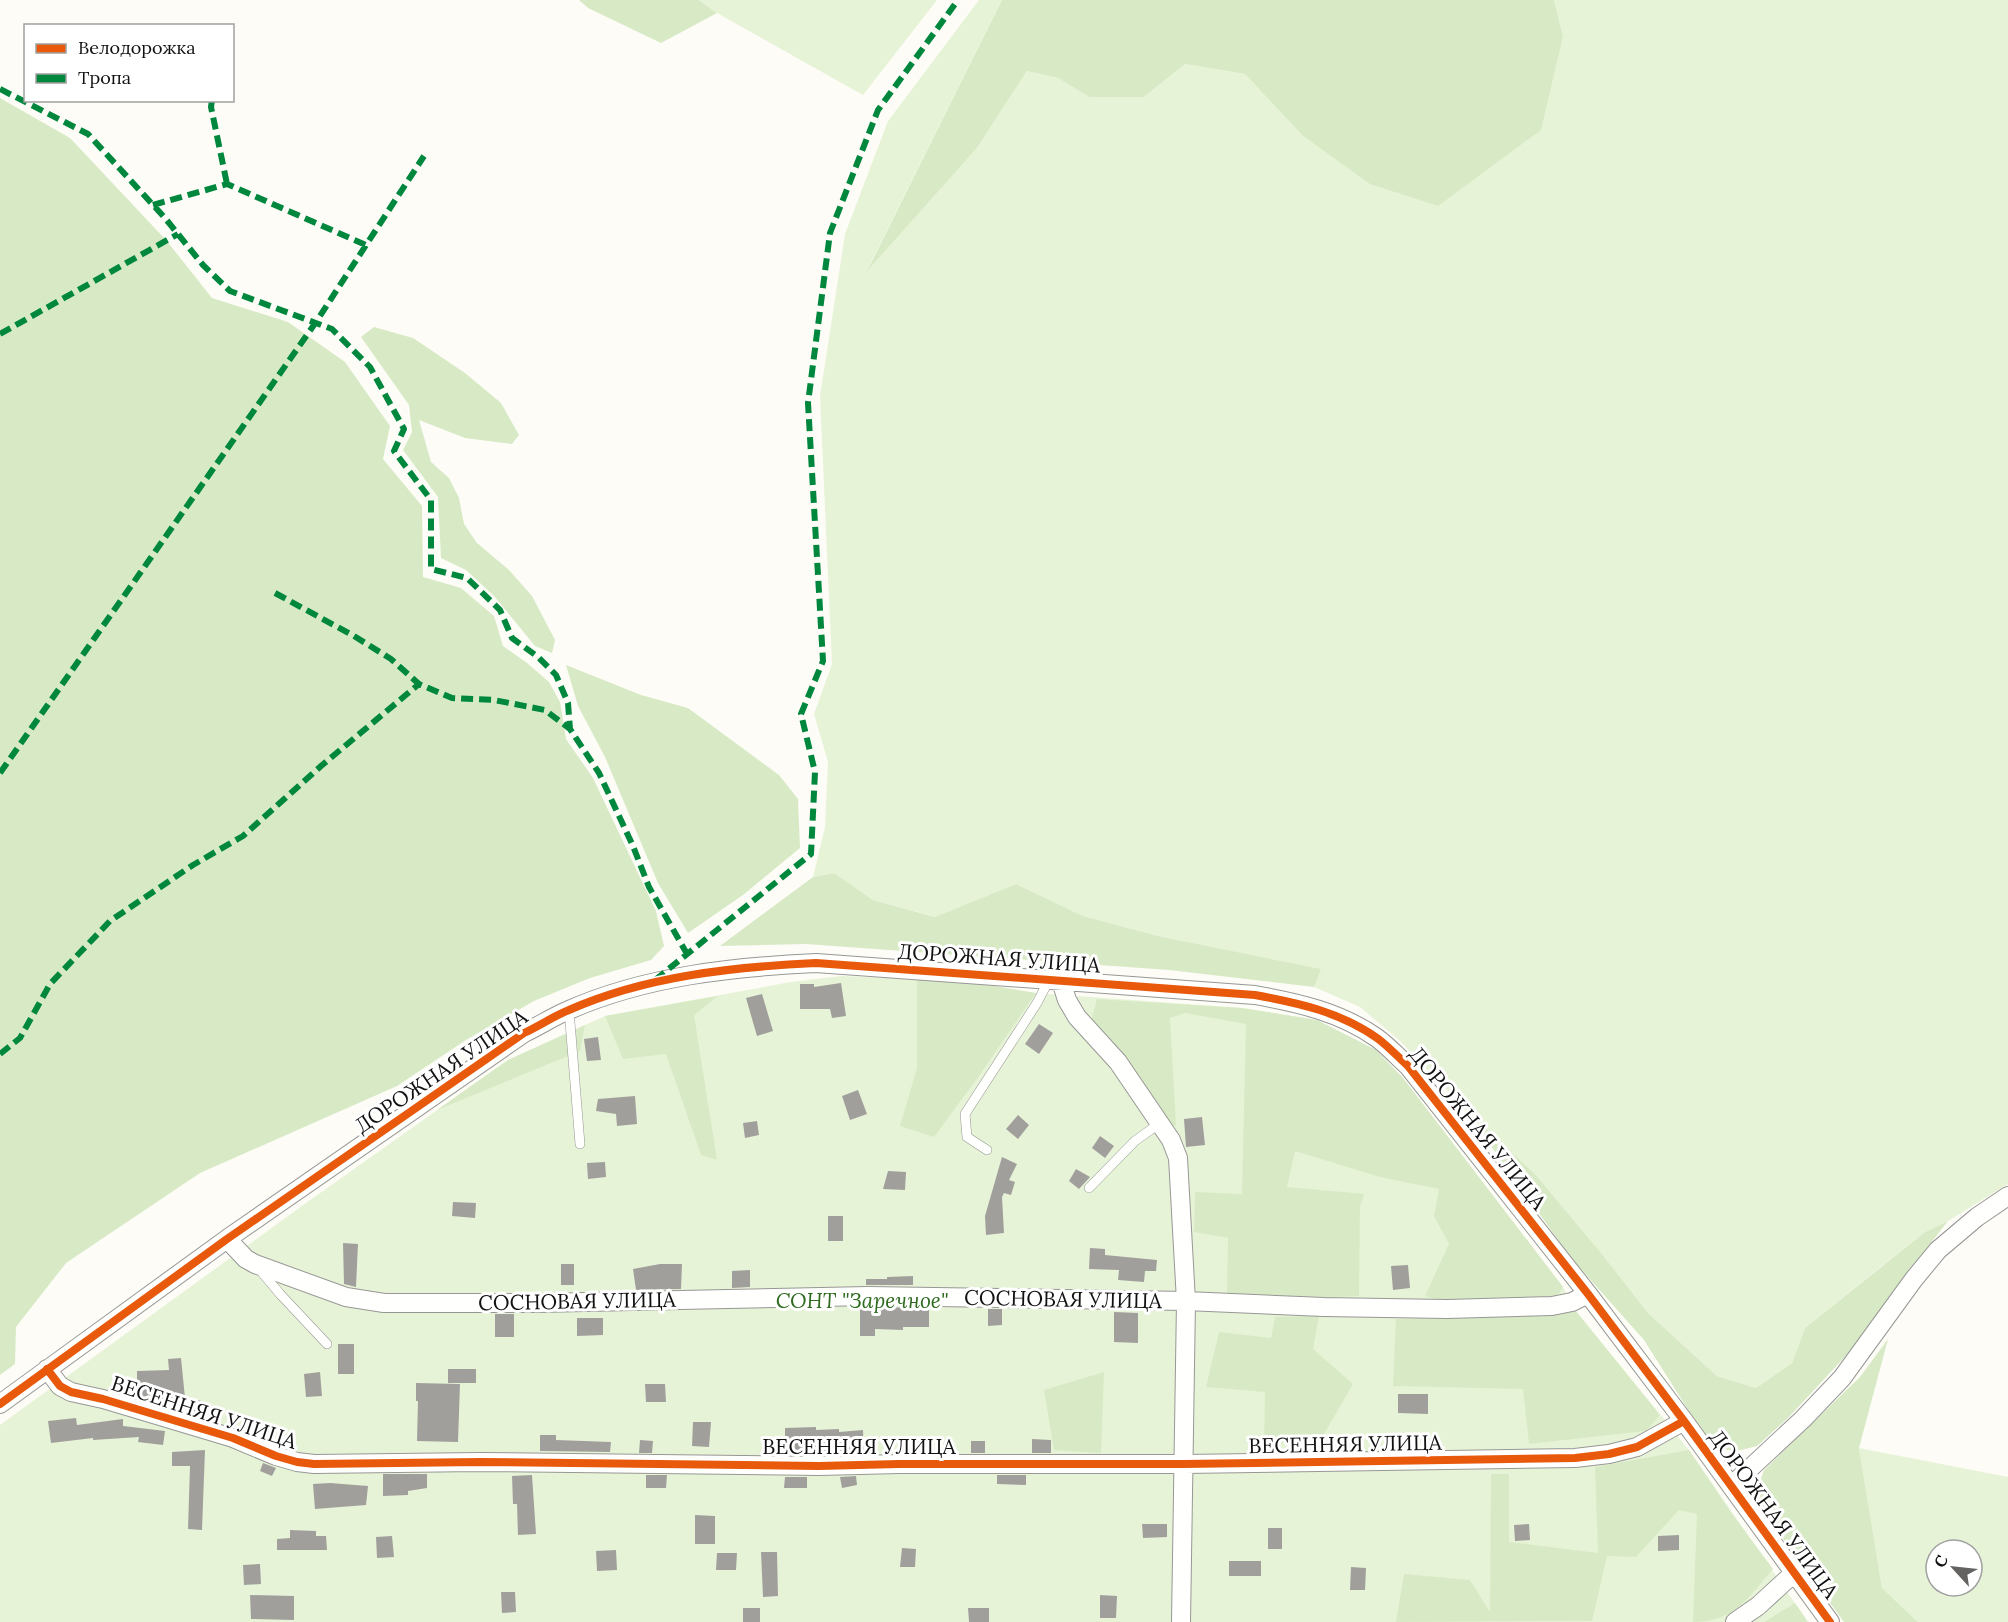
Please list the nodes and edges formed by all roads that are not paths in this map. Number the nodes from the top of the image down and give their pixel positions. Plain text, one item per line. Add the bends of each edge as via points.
1 (1055, 980) junction
2 (569, 1010) junction
3 (1160, 1123) junction
4 (580, 1144) dead end
5 (987, 1150) dead end
6 (1089, 1188) dead end
7 (2008, 1196) edge
8 (227, 1239) junction
9 (255, 1264) junction
10 (1588, 1294) junction
11 (1185, 1301) junction
12 (327, 1344) dead end
13 (47, 1370) junction
14 (0, 1404) edge
15 (1684, 1421) junction
16 (1184, 1464) junction
17 (1731, 1486) junction
18 (1794, 1573) junction
19 (1181, 1622) edge
20 (1736, 1622) edge
21 (1830, 1622) edge

1 - 2 street, ДОРОЖНАЯ УЛИЦА via 816,963 762,966 650,984
1 - 3 street via 1077,1017 1118,1062
1 - 5 lane via 965,1114 967,1137
1 - 10 street, ДОРОЖНАЯ УЛИЦА via 1255,995 1308,1005 1378,1038 1408,1066
2 - 4 lane
2 - 8 street, ДОРОЖНАЯ УЛИЦА via 524,1033
3 - 6 lane via 1135,1140
3 - 11 street via 1178,1158
7 - 17 street via 1938,1250 1842,1378
8 - 9 street, СОСНОВАЯ УЛИЦА
8 - 13 street, ДОРОЖНАЯ УЛИЦА
9 - 11 street, СОСНОВАЯ УЛИЦА via 346,1297 384,1302 868,1296
9 - 12 lane
10 - 11 street, СОСНОВАЯ УЛИЦА via 1552,1306 1447,1309
10 - 15 street, ДОРОЖНАЯ УЛИЦА
11 - 16 street
13 - 14 street, ДОРОЖНАЯ УЛИЦА
13 - 16 street, ВЕСЕННЯЯ УЛИЦА via 60,1386 71,1392 233,1438 276,1456 314,1464
15 - 16 street, ВЕСЕННЯЯ УЛИЦА via 1637,1447 1575,1458
15 - 17 street, ДОРОЖНАЯ УЛИЦА
16 - 19 street
17 - 18 street, ДОРОЖНАЯ УЛИЦА
18 - 20 street
18 - 21 street, ДОРОЖНАЯ УЛИЦА

